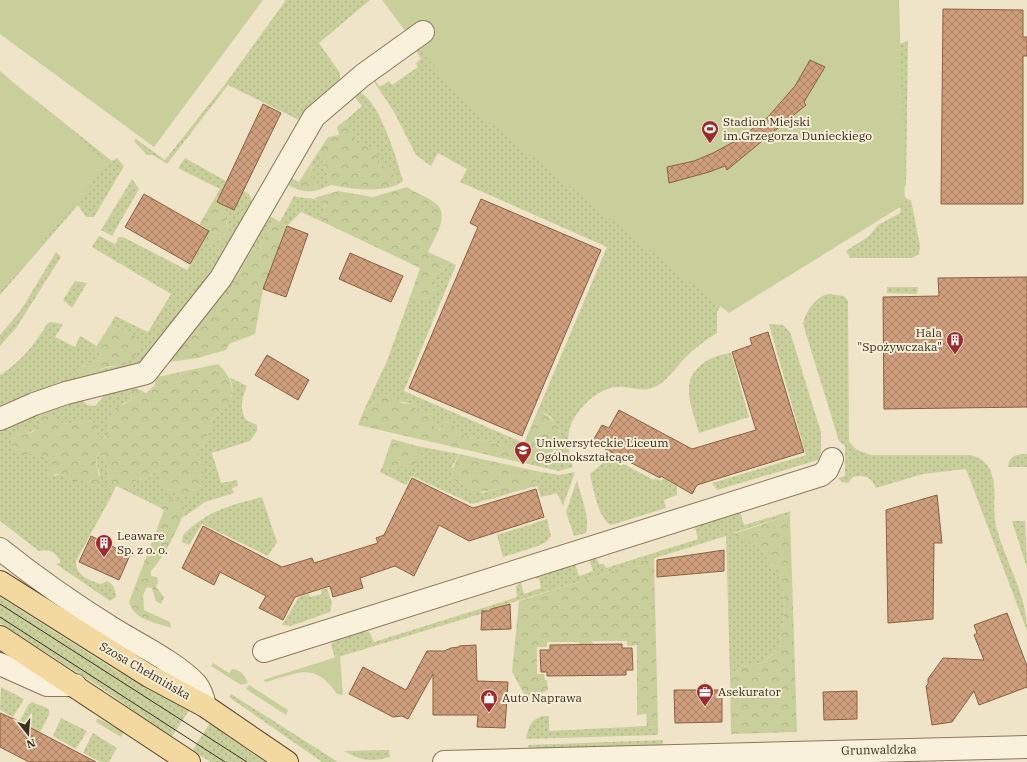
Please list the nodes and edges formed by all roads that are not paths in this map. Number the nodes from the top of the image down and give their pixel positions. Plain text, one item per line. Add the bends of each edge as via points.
1 (423, 32) dead end
2 (0, 419) edge
3 (832, 459) dead end
4 (0, 548) edge
5 (0, 582) edge
6 (0, 637) edge
7 (264, 651) dead end
8 (0, 664) edge
9 (75, 685) junction
10 (206, 706) junction
11 (1027, 747) edge
12 (189, 762) edge
13 (287, 762) edge
14 (444, 762) edge

1 - 2 street via 363,75 314,117 221,278 146,373 66,393
3 - 7 street via 827,470 821,475
4 - 10 street via 28,571 108,626 179,670 196,684
5 - 10 main road, Szosa Chełmińska via 149,676
6 - 9 main road
8 - 9 street via 47,685
9 - 12 main road
10 - 13 main road, Szosa Chełmińska
11 - 14 street, Grunwaldzka

